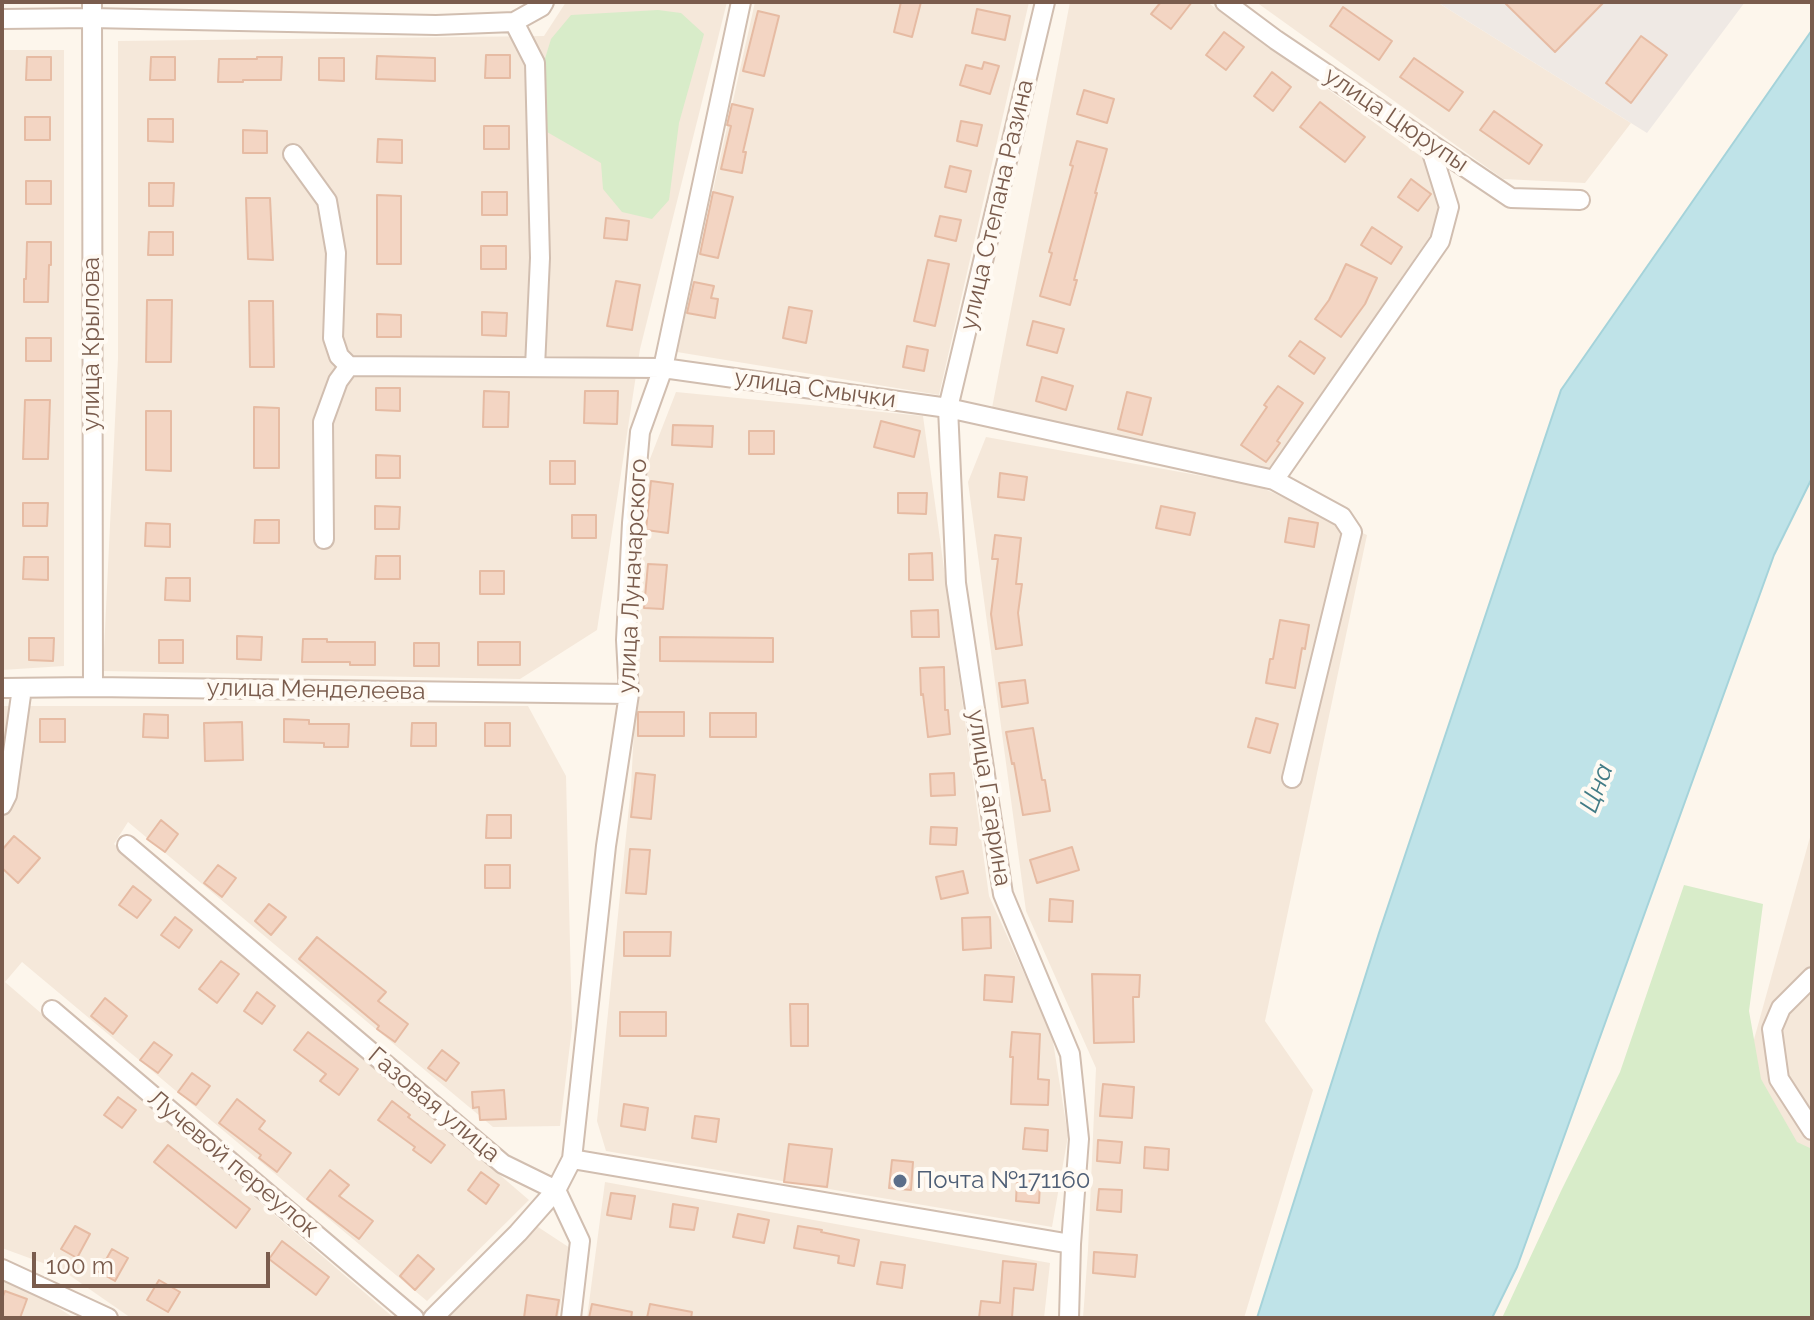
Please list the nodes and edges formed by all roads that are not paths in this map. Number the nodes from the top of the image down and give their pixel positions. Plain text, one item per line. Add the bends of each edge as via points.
1 (544, 2) edge
2 (741, 2) edge
3 (1045, 2) edge
4 (1225, 2) edge
5 (92, 10) edge
6 (2, 19) edge
7 (514, 22) junction
8 (1429, 143) junction
9 (293, 154) dead end
10 (1580, 200) dead end
11 (349, 366) junction
12 (535, 367) junction
13 (663, 368) junction
14 (948, 408) junction
15 (1274, 480) junction
16 (324, 539) dead end
17 (93, 687) junction
18 (2, 688) edge
19 (22, 688) junction
20 (629, 694) junction
21 (1292, 778) dead end
22 (2, 805) edge
23 (127, 845) dead end
24 (1812, 977) edge
25 (52, 1010) dead end
26 (1812, 1130) edge
27 (572, 1159) junction
28 (556, 1190) junction
29 (1071, 1244) junction
30 (2, 1269) edge
31 (108, 1318) edge
32 (414, 1318) edge
33 (433, 1318) edge
34 (571, 1318) edge
35 (1069, 1318) edge

1 - 7 street
2 - 13 street, улица Луначарского
3 - 14 street, улица Степана Разина
4 - 8 street, улица Цюрупы
5 - 6 street
5 - 7 street via 436,25
5 - 17 street, улица Крылова
7 - 12 street via 535,63 540,258
8 - 10 street, улица Цюрупы via 1511,198
8 - 15 street via 1449,207 1440,241
9 - 11 street via 327,201 336,253 333,338
11 - 12 street, улица Смычки
11 - 16 street via 323,422
12 - 13 street, улица Смычки
13 - 14 street, улица Смычки
13 - 20 street, улица Луначарского via 640,432 627,625
14 - 15 street, улица Смычки
14 - 29 street, улица Гагарина via 956,583 1003,894 1070,1054 1079,1139
15 - 21 street, улица Смычки via 1342,517 1352,532
17 - 19 street, улица Менделеева
17 - 20 street, улица Менделеева
18 - 19 street, улица Менделеева
19 - 22 street
20 - 27 street, улица Луначарского via 606,846
23 - 28 street, Газовая улица via 503,1164
24 - 26 street via 1781,1008 1772,1029 1779,1079
25 - 32 street, Лучевой переулок
27 - 28 street
27 - 29 street
28 - 33 street
28 - 34 street via 580,1241
29 - 35 street, улица Гагарина
30 - 31 street

